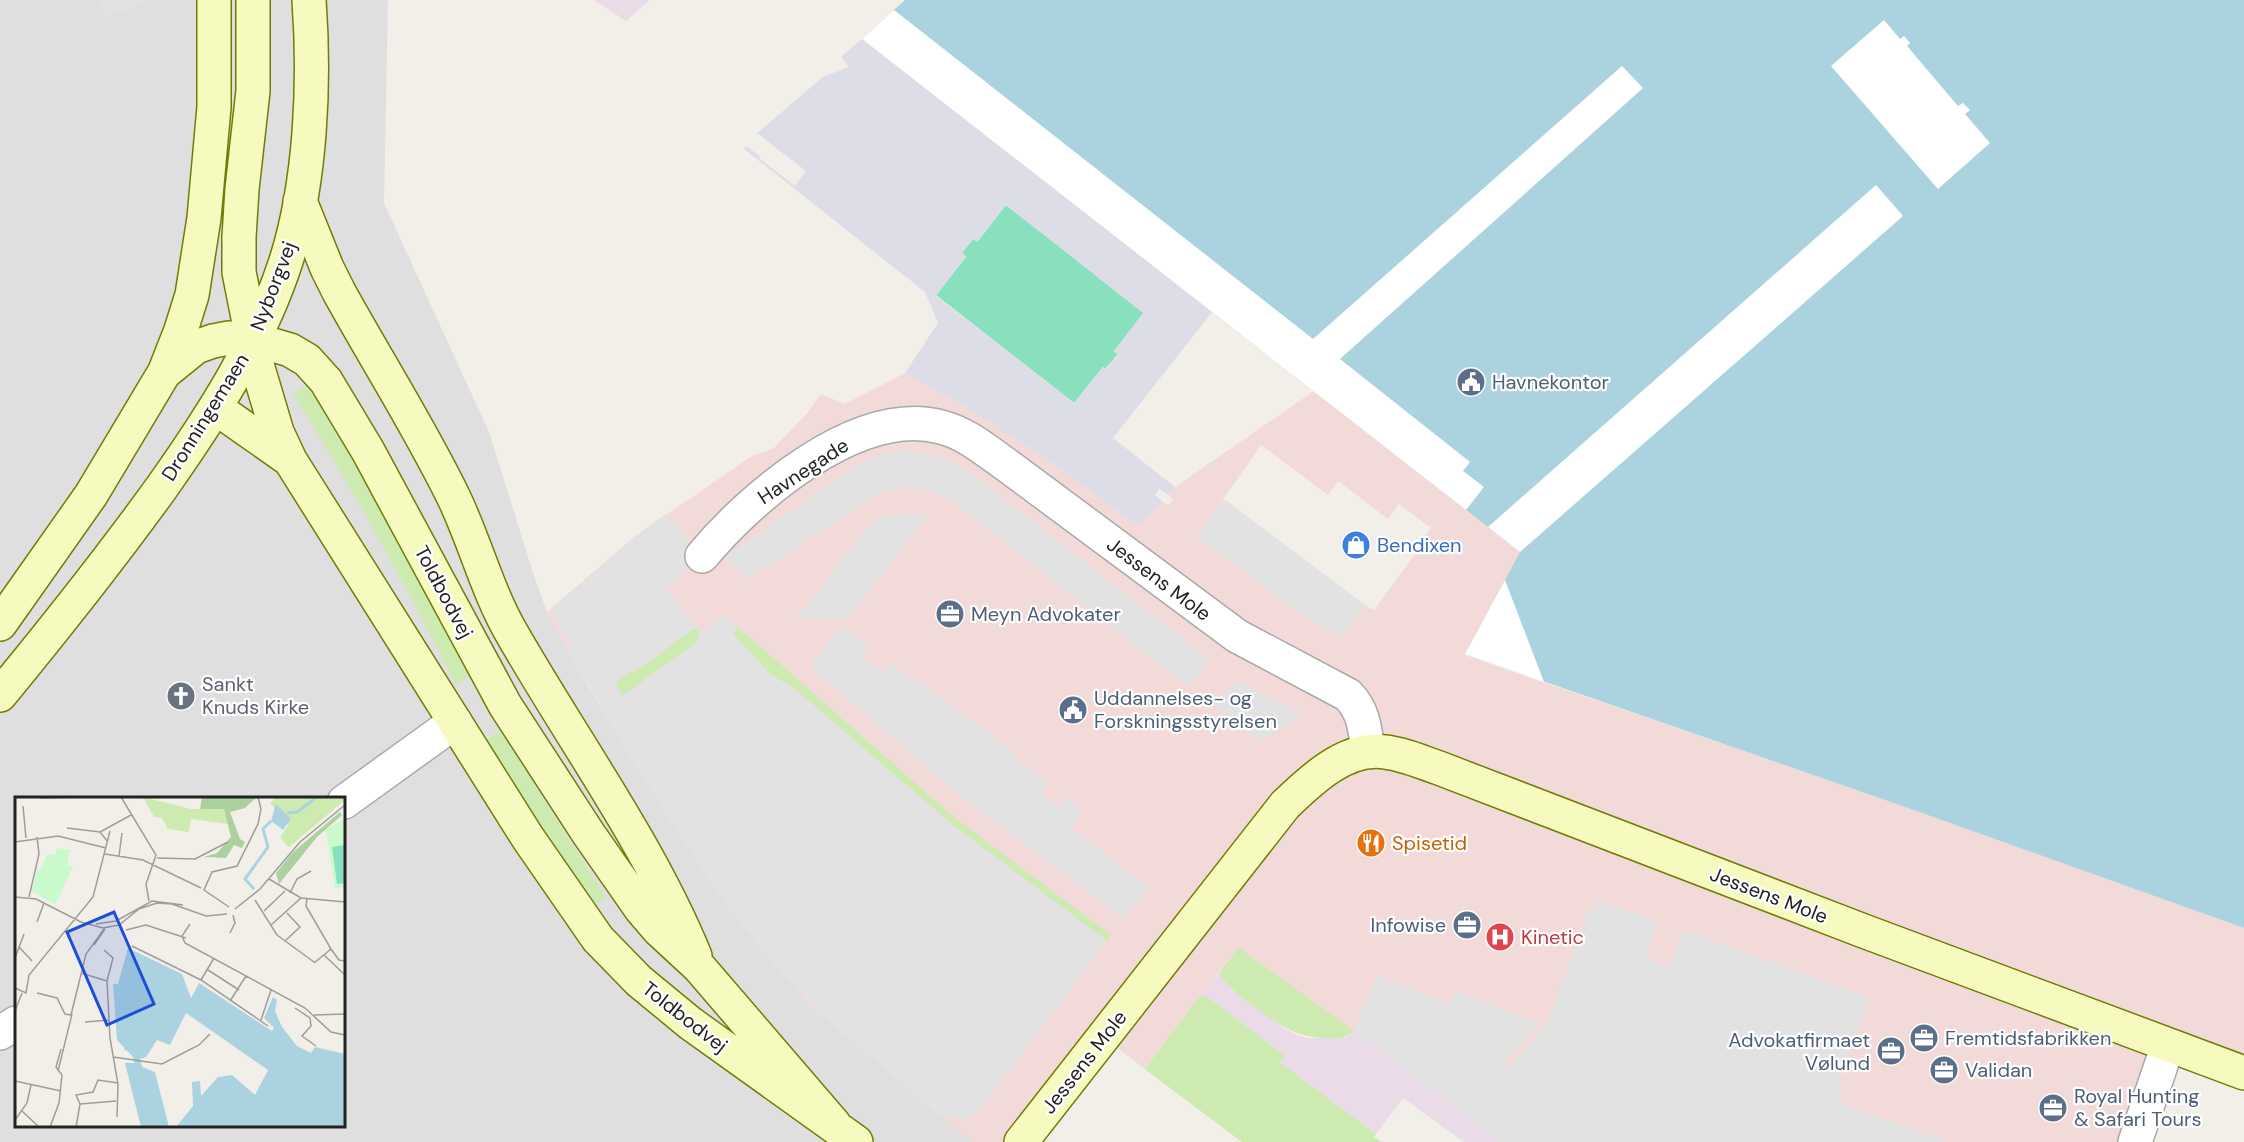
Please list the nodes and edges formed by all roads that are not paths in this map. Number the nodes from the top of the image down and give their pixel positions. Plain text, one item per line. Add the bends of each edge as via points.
1 (214, 0) edge
2 (253, 0) edge
3 (309, 0) edge
4 (300, 201) junction
5 (252, 339) junction
6 (164, 373) junction
7 (216, 408) junction
8 (924, 424) joint
9 (290, 460) junction
10 (702, 556) dead end
11 (0, 624) edge
12 (0, 695) edge
13 (455, 722) junction
14 (1368, 751) junction
15 (345, 801) edge
16 (699, 967) junction
17 (15, 1024) edge
18 (0, 1033) edge
19 (2168, 1045) junction
20 (2244, 1073) edge
21 (845, 1133) edge
22 (1021, 1142) edge
23 (2135, 1142) edge

1 - 6 street via 214,107 202,228 192,295
2 - 5 street, Nyborgvej via 254,91 238,237 239,272
3 - 4 street, Nyborgvej via 309,124
4 - 5 street, Nyborgvej via 285,263
4 - 16 street, Toldbodvej via 339,292 468,528 509,629 646,857
5 - 6 street, Dronningemaen via 213,341 196,347
5 - 7 street, Dronningemaen
5 - 9 street, Toldbodvej via 268,405
5 - 16 street, Toldbodvej via 290,350 307,360 326,381 542,765 641,909
6 - 11 street, Dronningemaen via 91,495
7 - 9 street, Toldbodvej
7 - 12 street, Dronningemaen via 120,545
8 - 10 street, Havnegade via 882,428 813,459 742,512
8 - 14 street, Jessens Mole via 957,432 975,443 1237,636 1348,695 1362,713
9 - 13 street, Toldbodvej
13 - 15 street
13 - 21 street, Toldbodvej via 573,905 619,962 713,1040
14 - 19 street, Jessens Mole via 1403,756 1439,768
14 - 22 street, Jessens Mole via 1324,771 1286,805
16 - 21 street, Toldbodvej
17 - 18 street
19 - 20 street, Jessens Mole
19 - 23 street

